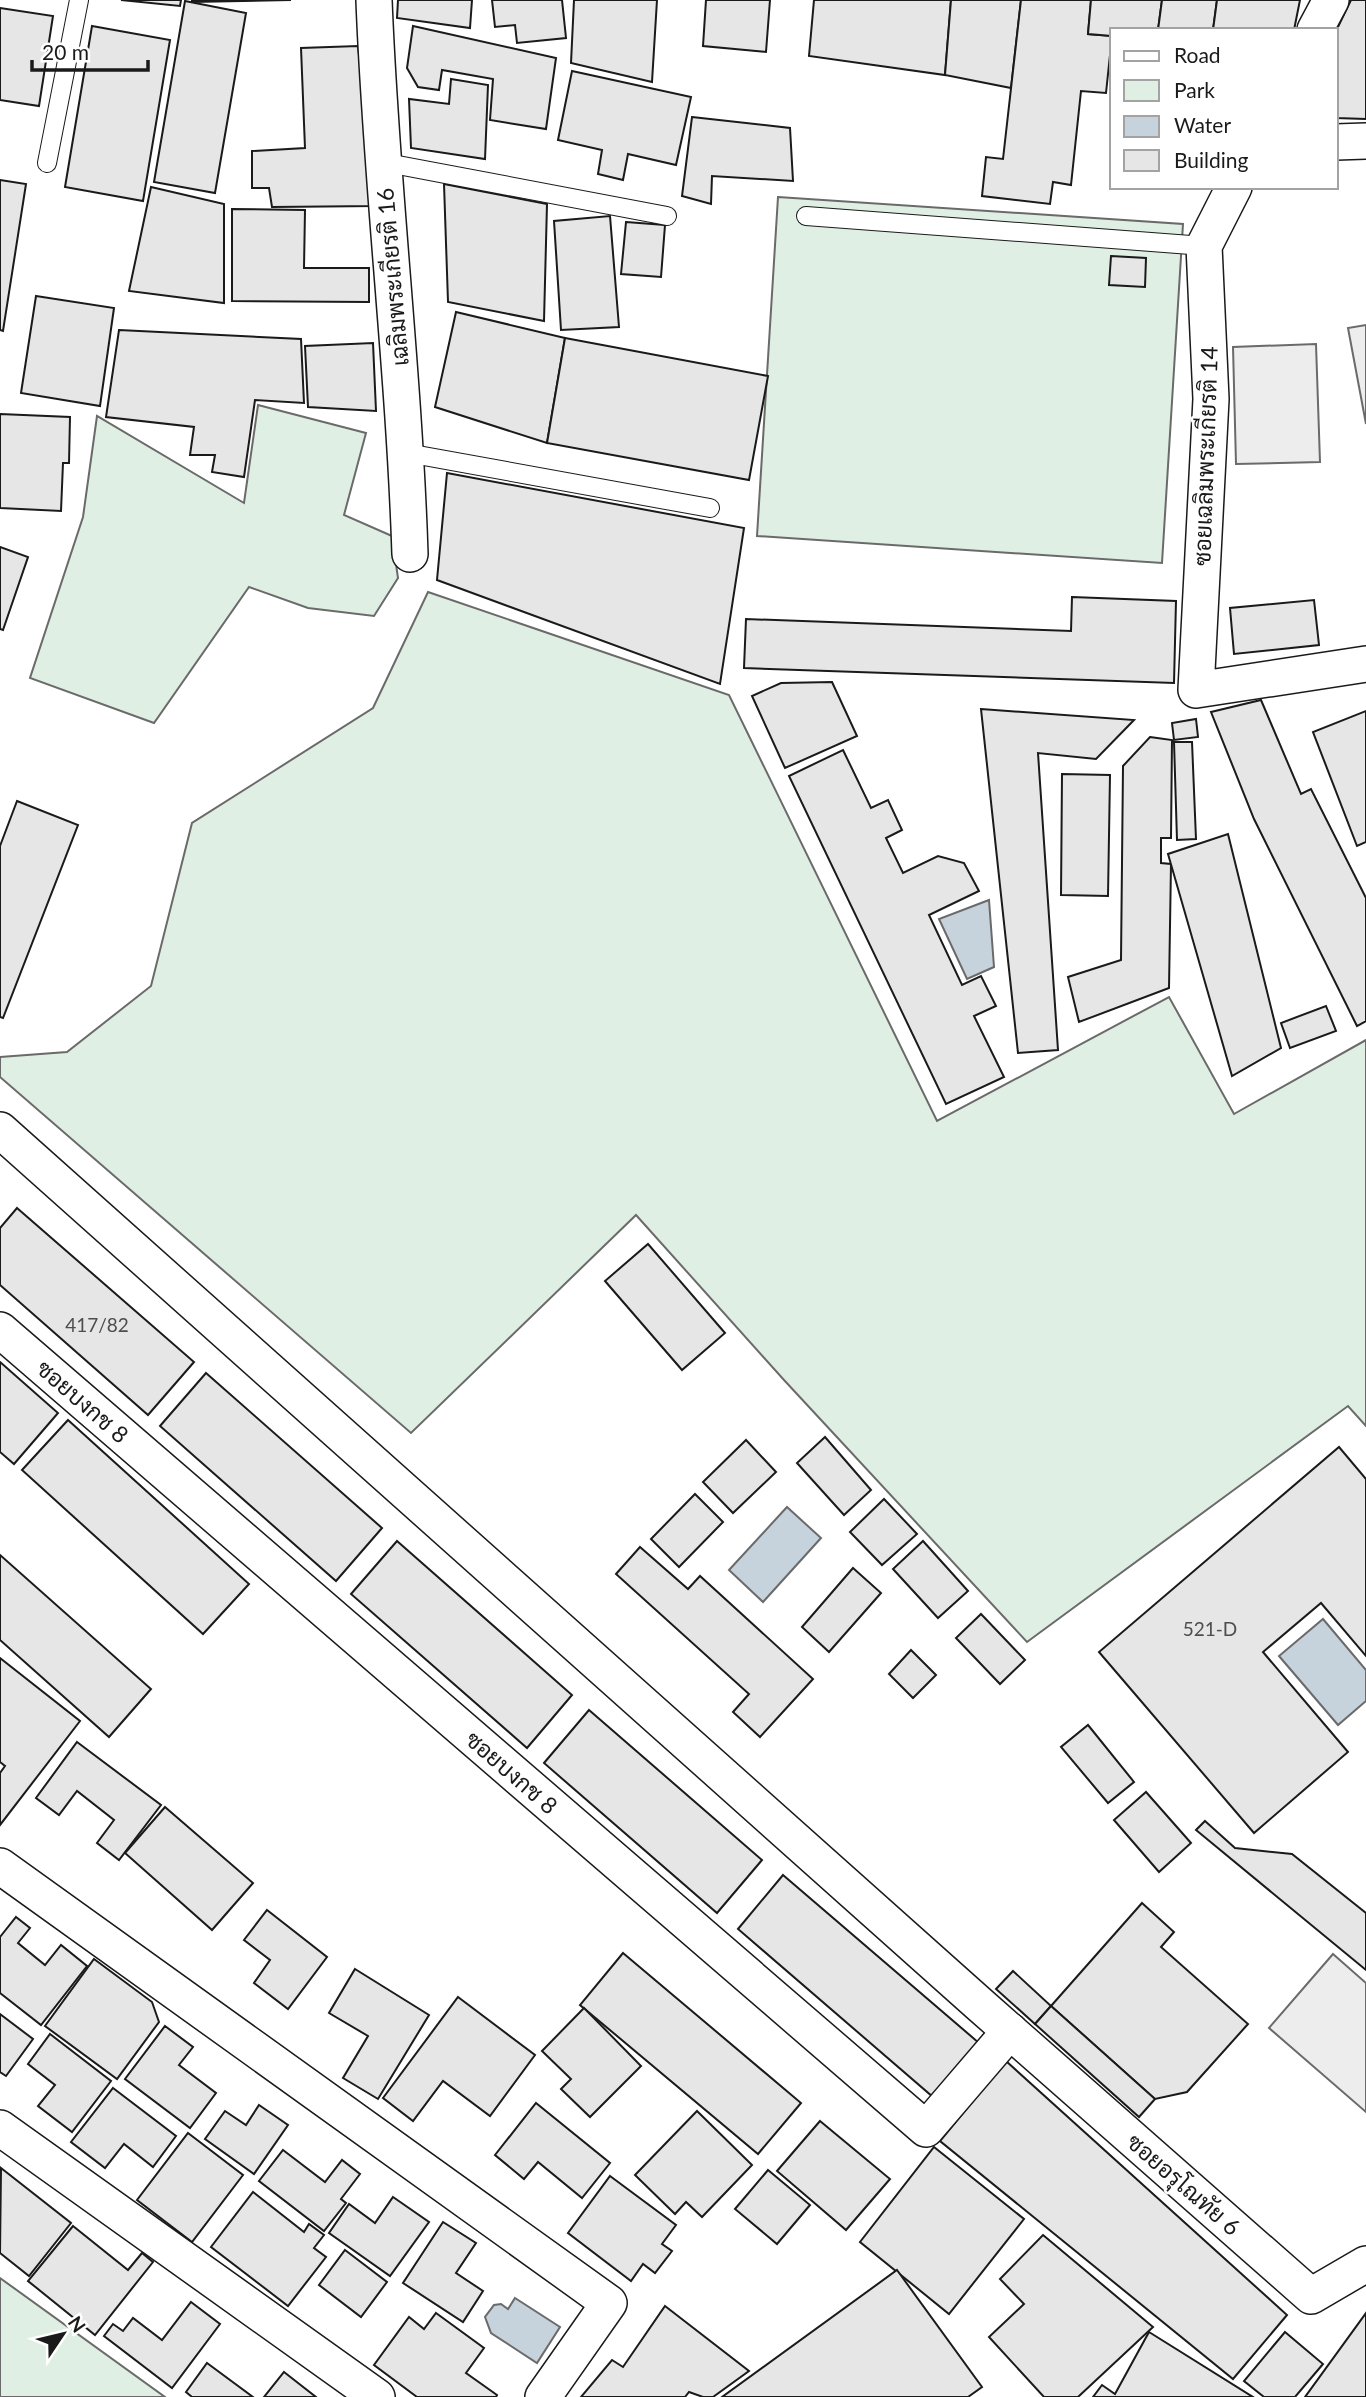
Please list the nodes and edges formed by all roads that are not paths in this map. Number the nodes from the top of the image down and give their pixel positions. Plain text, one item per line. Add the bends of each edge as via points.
1 (79, 0) edge
2 (374, 0) edge
3 (1331, 0) edge
4 (1316, 28) edge
5 (1366, 141) edge
6 (1338, 142) edge
7 (382, 162) junction
8 (47, 163) dead end
9 (1233, 189) edge
10 (667, 216) dead end
11 (806, 216) dead end
12 (1204, 246) junction
13 (407, 453) junction
14 (710, 508) dead end
15 (410, 554) dead end
16 (1366, 664) edge
17 (0, 1130) edge
18 (0, 1330) edge
19 (0, 1866) edge
20 (1010, 2031) junction
21 (0, 2128) edge
22 (1366, 2264) edge
23 (377, 2397) edge
24 (543, 2397) edge

1 - 8 lane
2 - 7 street, เฉลิมพระเกียรติ 16
3 - 4 street
5 - 6 street
7 - 10 lane
7 - 13 street, เฉลิมพระเกียรติ 16
9 - 12 street, ซอยเฉลิมพระเกียรติ 14
11 - 12 lane
12 - 16 street, ซอยเฉลิมพระเกียรติ 14 via 1211,399 1196,690
13 - 14 lane
13 - 15 street, เฉลิมพระเกียรติ 16
17 - 20 street
18 - 20 street, ซอยบงกช 8 via 926,2129
19 - 24 street via 609,2303
20 - 22 street, ซอยอรุโณทัย 6 via 1311,2296
21 - 23 street

